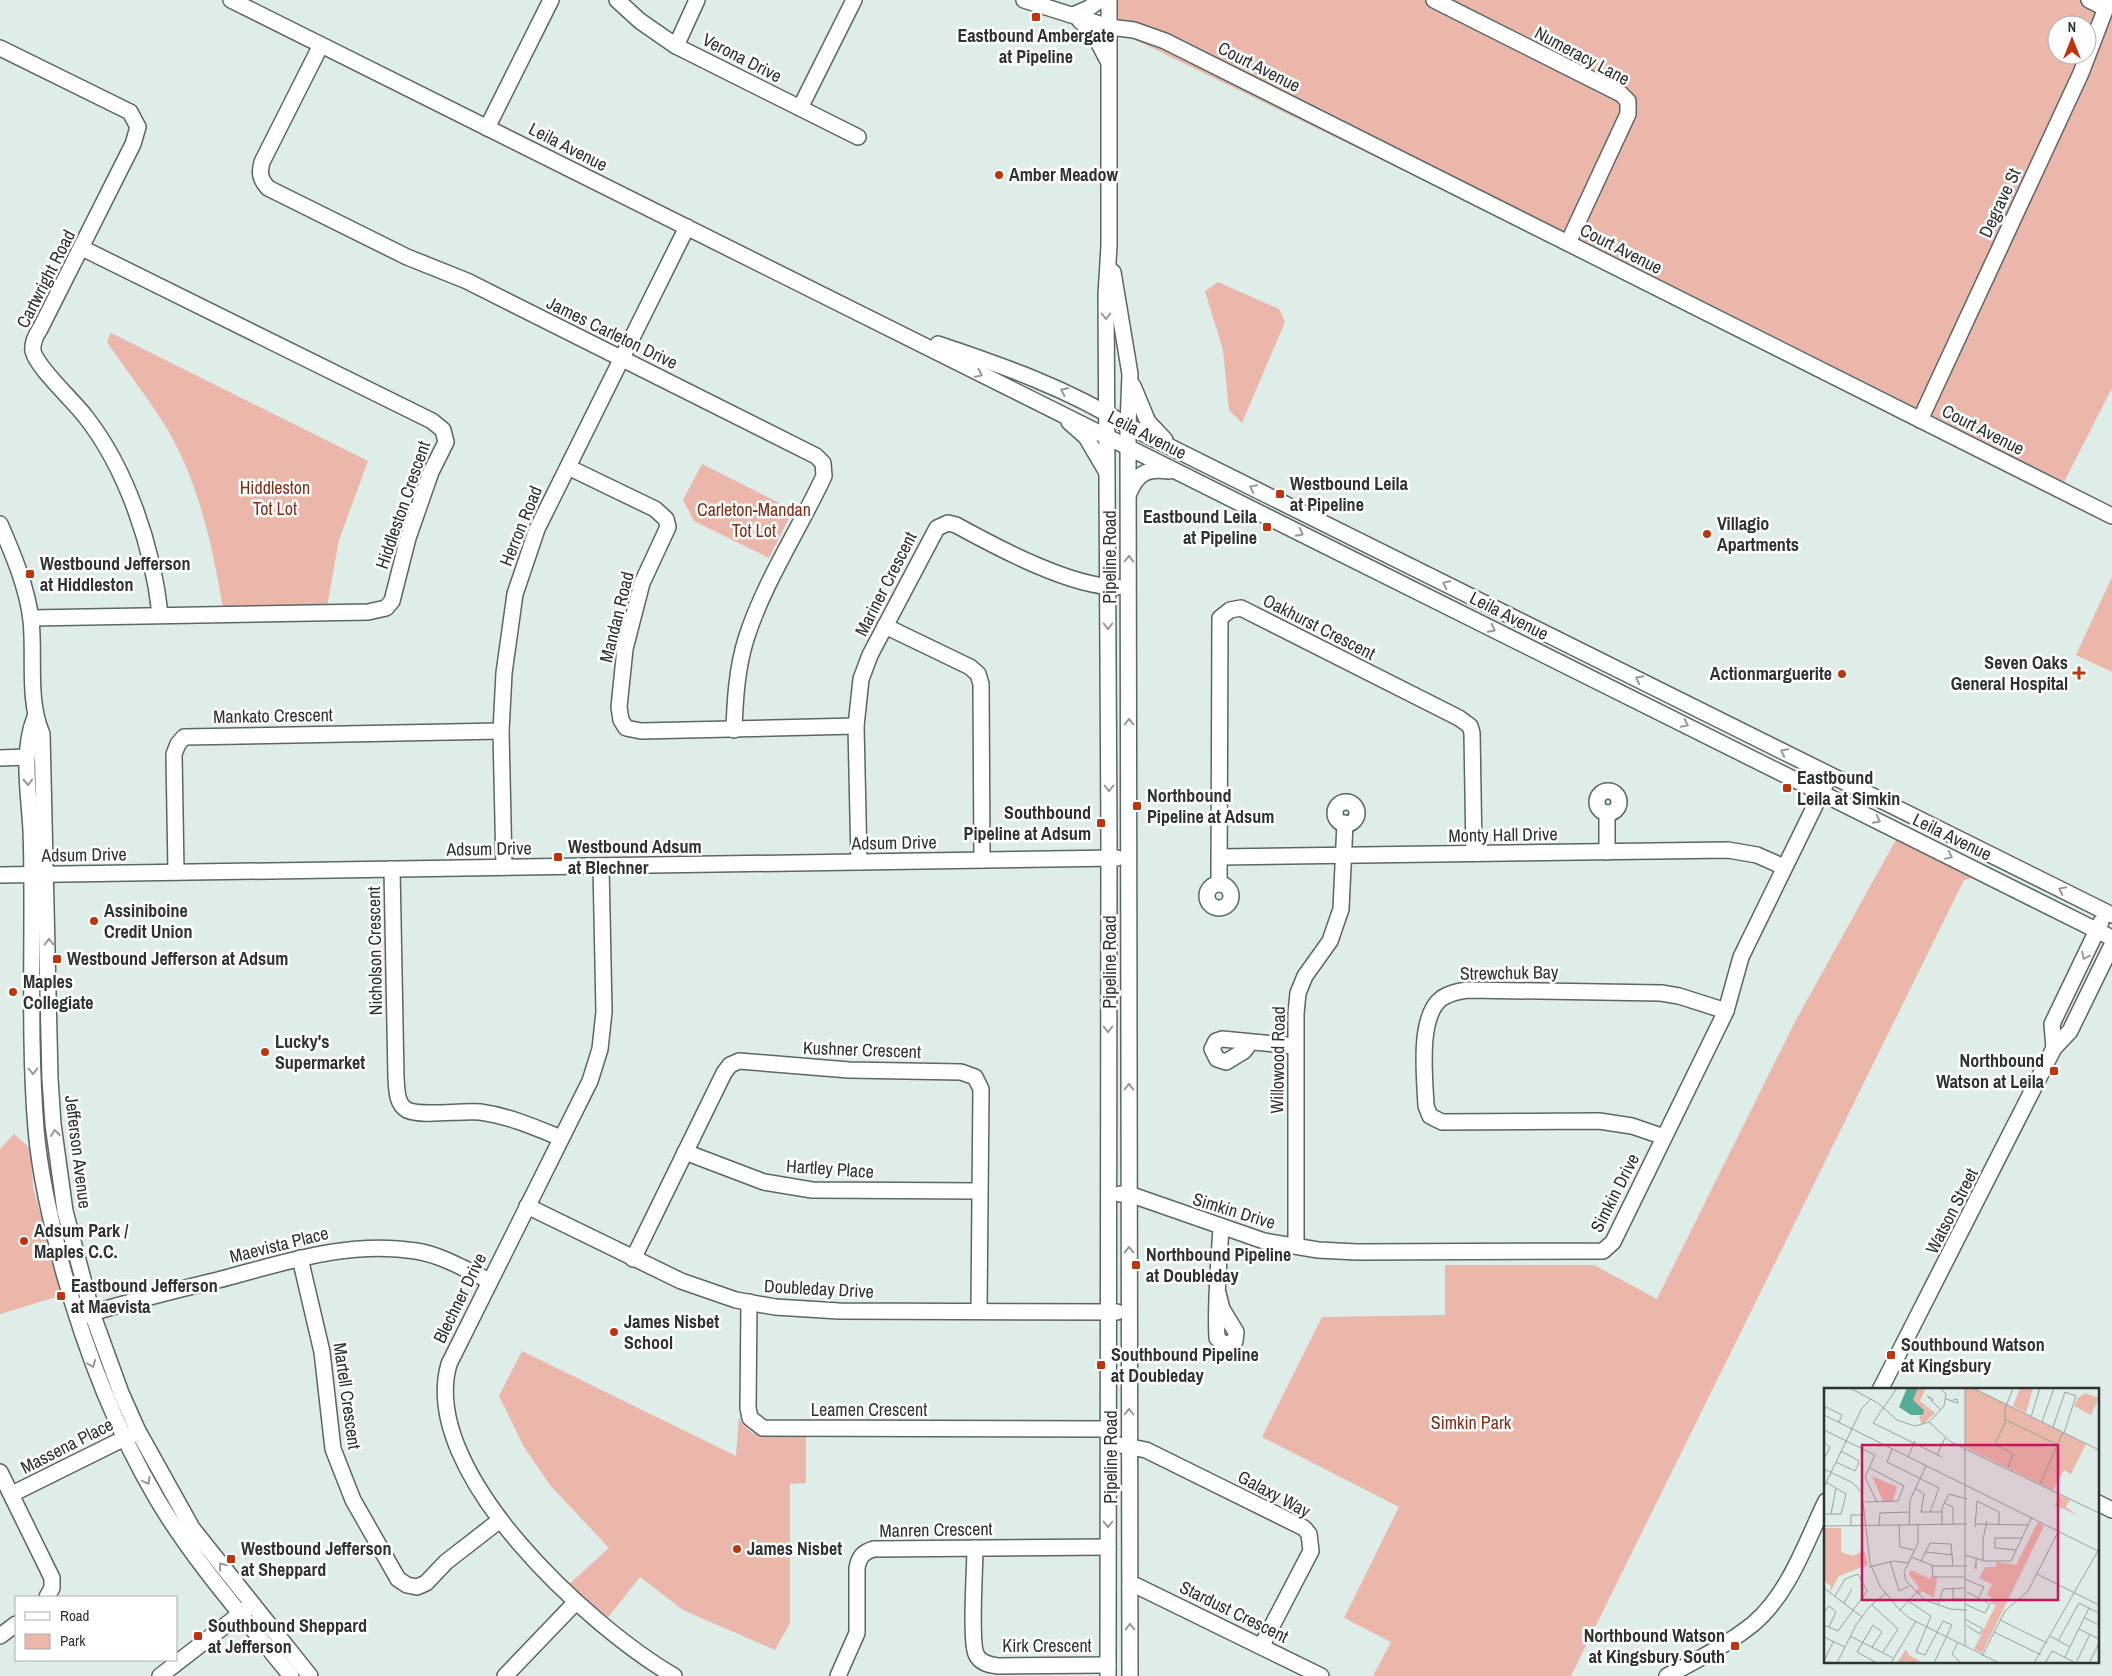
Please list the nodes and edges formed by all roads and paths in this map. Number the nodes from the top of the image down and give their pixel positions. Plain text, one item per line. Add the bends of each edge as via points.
1 (231, 0) edge
2 (551, 0) edge
3 (617, 0) edge
4 (854, 0) edge
5 (1024, 0) edge
6 (1100, 0) edge
7 (1109, 0) edge
8 (1434, 0) edge
9 (2088, 0) edge
10 (699, 1) edge
11 (2107, 4) edge
12 (1073, 15) junction
13 (1109, 27) junction
14 (321, 45) junction
15 (676, 46) junction
16 (0, 48) edge
17 (1108, 61) junction
18 (800, 108) junction
19 (488, 128) junction
20 (858, 137) dead end
21 (687, 227) junction
22 (1568, 243) junction
23 (82, 248) junction
24 (1109, 250) junction
25 (889, 328) junction
26 (620, 358) junction
27 (1130, 374) junction
28 (1107, 413) junction
29 (1062, 414) junction
30 (1920, 420) junction
31 (1128, 426) junction
32 (1107, 435) junction
33 (1128, 448) junction
34 (1173, 448) junction
35 (568, 467) junction
36 (1107, 472) junction
37 (1178, 472) junction
38 (1129, 494) junction
39 (2112, 516) edge
40 (0, 524) edge
41 (1107, 587) junction
42 (1129, 587) junction
43 (160, 614) junction
44 (31, 618) junction
45 (885, 626) junction
46 (35, 718) junction
47 (856, 726) junction
48 (734, 730) junction
49 (501, 731) junction
50 (27, 757) junction
51 (0, 758) edge
52 (1831, 776) junction
53 (1822, 792) junction
54 (1607, 812) dead end
55 (1345, 823) dead end
56 (1607, 852) junction
57 (1474, 853) junction
58 (1344, 856) junction
59 (1220, 857) junction
60 (1108, 858) junction
61 (1129, 858) junction
62 (982, 860) junction
63 (859, 862) junction
64 (601, 866) junction
65 (504, 867) junction
66 (1784, 867) junction
67 (392, 869) junction
68 (176, 872) junction
69 (47, 874) junction
70 (32, 875) junction
71 (0, 876) edge
72 (1219, 884) dead end
73 (2109, 913) edge
74 (2097, 930) junction
75 (2112, 938) edge
76 (2112, 945) edge
77 (1726, 1011) junction
78 (32, 1023) junction
79 (50, 1026) junction
80 (1251, 1042) dead end
81 (1295, 1046) junction
82 (2054, 1048) junction
83 (1664, 1137) junction
84 (561, 1138) junction
85 (685, 1152) junction
86 (61, 1182) junction
87 (979, 1191) junction
88 (1108, 1193) junction
89 (1129, 1194) junction
90 (45, 1195) junction
91 (527, 1206) junction
92 (1221, 1227) junction
93 (1296, 1246) junction
94 (300, 1258) junction
95 (633, 1259) junction
96 (490, 1281) junction
97 (1218, 1293) dead end
98 (749, 1302) junction
99 (979, 1310) junction
100 (1129, 1311) junction
101 (1108, 1312) junction
102 (92, 1313) junction
103 (76, 1318) junction
104 (1881, 1388) edge
105 (1108, 1428) junction
106 (132, 1434) junction
107 (1108, 1445) junction
108 (1130, 1445) junction
109 (0, 1472) edge
110 (12, 1494) junction
111 (2100, 1504) edge
112 (1824, 1506) edge
113 (2112, 1510) edge
114 (500, 1520) junction
115 (975, 1548) junction
116 (1108, 1548) junction
117 (1130, 1586) junction
118 (48, 1596) edge
119 (575, 1603) junction
120 (247, 1609) junction
121 (15, 1625) edge
122 (0, 1636) edge
123 (1262, 1645) junction
124 (1108, 1671) edge
125 (160, 1676) edge
126 (291, 1676) edge
127 (310, 1676) edge
128 (505, 1676) edge
129 (674, 1676) edge
130 (838, 1676) edge
131 (1130, 1676) edge
132 (1321, 1676) edge
133 (1668, 1676) edge

1 - 14 street, Leila Avenue
2 - 19 street
3 - 15 street, Verona Drive
4 - 18 street
5 - 12 street, Court Avenue
6 - 12 street
7 - 13 street, Pipeline Road
8 - 22 street, Numeracy Lane via 1621,94 1628,101 1628,114
9 - 11 street
10 - 15 street
11 - 30 street, Degrave St via 2081,73
12 - 13 street, Court Avenue
12 - 17 street via 1093,32
13 - 17 street, Pipeline Road
13 - 22 street, Court Avenue via 1134,30 1165,41
14 - 19 street, Leila Avenue
14 - 26 street, James Carleton Drive via 262,162 260,173 268,188 407,257 467,281
15 - 18 street, Verona Drive
16 - 23 street, Cartwright Road via 130,112 138,127 133,144
17 - 24 street, Pipeline Road
18 - 20 street, Verona Drive
19 - 21 street, Leila Avenue
21 - 25 street, Leila Avenue
21 - 26 street, Herron Road
22 - 30 street, Court Avenue
23 - 43 street, Cartwright Road via 37,334 33,349 38,364 86,417 110,456 144,533 158,587
23 - 43 street, Hiddleston Crescent via 423,416 443,430 446,442 431,472 408,538 392,600 386,608 368,612
24 - 27 street, Pipeline Road
24 -> 28 street, Pipeline Road
28 -> 25 street, Leila Avenue via 1043,381
25 -> 29 street, Leila Avenue
26 - 35 street, Herron Road
26 - 48 street, James Carleton Drive via 816,456 823,463 824,476 747,637 738,676
27 - 31 street, Pipeline Road
27 - 34 street via 1148,422
28 - 31 street, Leila Avenue
28 - 32 street, Pipeline Road
29 - 32 street, Leila Avenue
29 - 36 street via 1086,437
30 - 39 street, Court Avenue
31 - 33 street, Pipeline Road
31 - 34 street, Leila Avenue
32 - 33 street, Leila Avenue
32 - 36 street, Pipeline Road
33 - 37 street, Leila Avenue
33 - 38 street, Pipeline Road
52 -> 34 street, Leila Avenue
35 - 48 street, Mandan Road via 655,509 666,519 668,527 642,583 625,649 619,707 626,728
35 - 49 street, Herron Road via 537,529 515,594 504,673
36 - 41 street, Pipeline Road
37 - 38 street via 1148,470 1134,481
37 -> 53 street, Leila Avenue
42 -> 38 street, Pipeline Road
40 - 44 street, Jefferson Avenue via 20,576
41 - 42 street, Mariner Crescent
41 - 45 street, Mariner Crescent via 1082,583 1047,569 948,523 937,528 930,538
41 -> 60 street, Pipeline Road
61 -> 42 street, Pipeline Road
43 - 44 street, Hiddleston Crescent
44 - 46 street, Jefferson Avenue
45 - 47 street, Mariner Crescent via 861,679
45 - 62 street via 970,667 978,674 982,684
46 - 50 street, Jefferson Avenue via 28,735
46 - 69 street, Jefferson Avenue via 42,734
47 - 48 street, Mandan Road
47 - 63 street, Mariner Crescent
49 - 65 street, Herron Road
49 - 68 street, Mankato Crescent via 184,738 174,754
50 - 51 street
50 -> 70 street, Jefferson Avenue
52 - 53 street, Simkin Drive
73 -> 52 street, Leila Avenue
53 - 66 street, Simkin Drive
53 -> 74 street, Leila Avenue
54 - 56 street
55 - 58 street, Willowood Road
56 - 57 street, Monty Hall Drive
56 - 66 street, Monty Hall Drive via 1728,850 1756,855
57 - 58 street, Monty Hall Drive
57 - 59 street, Oakhurst Crescent via 1470,726 1240,608 1230,610 1220,618
58 - 59 street, Monty Hall Drive
58 - 81 street, Willowood Road via 1341,909 1330,941 1305,976 1298,993
59 - 72 street, Oakhurst Crescent
60 - 61 street, Adsum Drive
60 - 62 street, Adsum Drive
60 -> 88 street, Pipeline Road
89 -> 61 street, Pipeline Road
62 - 63 street, Adsum Drive
63 - 64 street, Adsum Drive
64 - 65 street, Adsum Drive
64 - 84 street, Blechner Drive via 602,1031 593,1073
65 - 67 street, Adsum Drive
66 - 77 street, Simkin Drive via 1741,956
67 - 68 street, Adsum Drive
67 - 84 street, Nicholson Crescent via 396,1078 401,1105 420,1112 478,1112 514,1119
68 - 69 street, Adsum Drive
69 - 70 street, Adsum Drive
79 -> 69 street, Jefferson Avenue
70 - 71 street, Adsum Drive
70 - 78 street, Jefferson Avenue
73 - 74 street
74 - 75 street, Leila Avenue
74 -> 82 street via 2052,1024
76 - 82 street, Watson Street via 2070,1031
77 - 83 street, Simkin Drive
77 - 83 street, Strewchuk Bay via 1679,996 1641,991 1468,990 1442,998 1433,1008 1426,1031 1426,1106 1430,1116 1442,1122 1617,1122
78 - 79 street
78 -> 90 street, Jefferson Avenue via 36,1129
86 -> 79 street, Jefferson Avenue via 53,1124
80 - 81 street
81 - 93 street, Willowood Road
82 - 104 street, Watson Street
83 - 93 street, Simkin Drive via 1613,1242 1603,1250 1357,1252
84 - 91 street, Blechner Drive
85 - 87 street, Hartley Place via 764,1182 812,1190
85 - 87 street, Kushner Crescent via 724,1073 738,1061 849,1070 961,1072 975,1077 981,1090
85 - 95 street, Kushner Crescent
86 - 90 street
86 - 102 street, Jefferson Avenue via 74,1249
87 - 99 street, Kushner Crescent
88 - 89 street, Simkin Drive
88 - 101 street, Pipeline Road
89 - 92 street, Simkin Drive
100 -> 89 street, Pipeline Road
90 - 103 street, Jefferson Avenue
91 - 95 street, Doubleday Drive
91 - 96 street, Blechner Drive
92 - 93 street, Simkin Drive via 1264,1241
92 - 97 street
94 - 96 street, Maevista Place via 342,1249 398,1249 444,1260
94 - 102 street, Maevista Place
94 - 114 street, Martell Crescent via 322,1352 333,1449 353,1500 398,1579 417,1587 426,1583 446,1562
95 - 98 street, Doubleday Drive via 681,1281
96 - 114 street, Blechner Drive via 449,1364 444,1399 455,1442
98 - 99 street, Doubleday Drive via 782,1308 839,1311
98 - 105 street, Leamen Crescent via 748,1408 750,1418 763,1428
99 - 101 street, Doubleday Drive
100 - 101 street, Doubleday Drive
108 -> 100 street, Pipeline Road
101 - 105 street, Pipeline Road
102 - 103 street, Maevista Place
102 - 106 street, Jefferson Avenue
103 -> 106 street, Jefferson Avenue via 99,1379
105 - 107 street, Pipeline Road
106 - 110 street, Massena Place
106 - 120 street, Jefferson Avenue via 158,1500 176,1528
107 - 108 street, Galaxy Way
107 -> 116 street, Pipeline Road
108 - 117 street, Pipeline Road
108 - 123 street, Galaxy Way via 1304,1528 1309,1534 1310,1551
109 - 110 street
110 - 118 street via 52,1578
111 - 113 street
112 - 133 street via 1786,1583 1754,1623
114 - 119 street, Blechner Drive
115 - 116 street, Manren Crescent
115 - 124 street, Kirk Crescent via 974,1644 979,1660 998,1666
115 - 130 street, Manren Crescent via 865,1551 858,1568 857,1633
116 - 124 street, Pipeline Road
117 - 123 street, Stardust Crescent via 1138,1586
131 -> 117 street, Pipeline Road
119 - 128 street
119 - 129 street, Blechner Drive via 612,1634
120 - 125 street
120 - 126 street, Jefferson Avenue
120 - 127 street, Jefferson Avenue
121 - 122 street
123 - 132 street, Stardust Crescent

